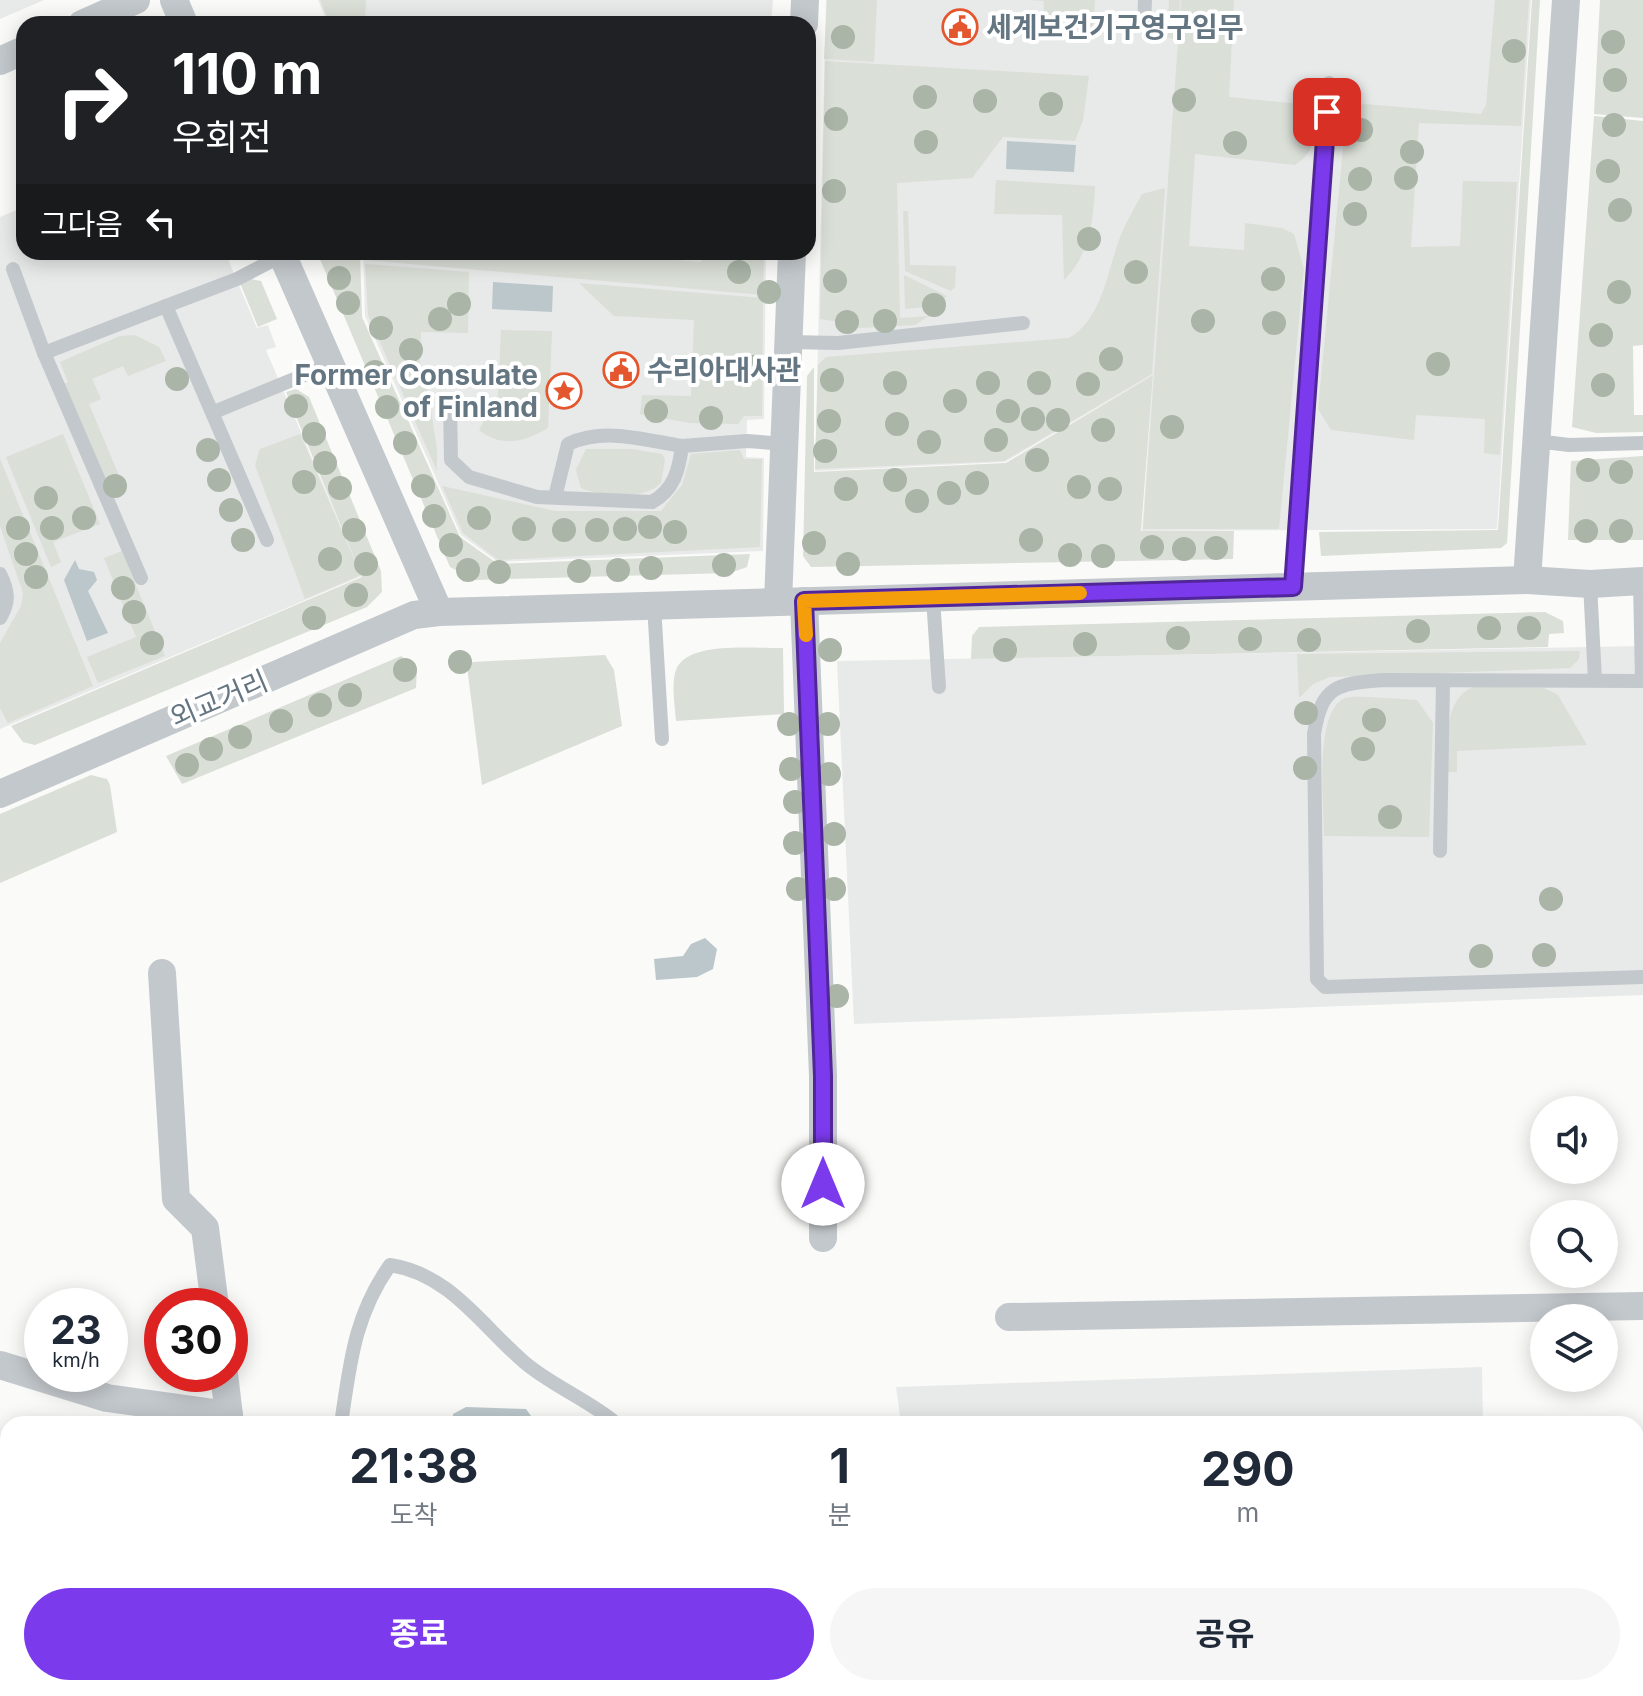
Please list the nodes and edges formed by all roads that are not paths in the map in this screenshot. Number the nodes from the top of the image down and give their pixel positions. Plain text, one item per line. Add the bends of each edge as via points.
1 (136, 0) edge
2 (1145, 0) edge
3 (1566, 0) edge
4 (100, 16) edge
5 (1144, 27) dead end
6 (1329, 83) dead end
7 (271, 260) edge
8 (285, 260) edge
9 (792, 260) edge
10 (13, 269) dead end
11 (166, 306) junction
12 (1023, 323) dead end
13 (789, 342) junction
14 (44, 353) junction
15 (331, 364) junction
16 (450, 403) dead end
17 (214, 412) junction
18 (1536, 441) junction
19 (1643, 443) edge
20 (786, 444) junction
21 (682, 446) junction
22 (555, 497) junction
23 (267, 540) dead end
24 (0, 574) edge
25 (141, 578) dead end
26 (1527, 580) junction
27 (1642, 581) edge
28 (1590, 584) junction
29 (1293, 587) junction
30 (933, 598) junction
31 (791, 601) junction
32 (654, 605) junction
33 (439, 612) junction
34 (0, 618) edge
35 (1595, 680) junction
36 (1643, 681) edge
37 (1443, 682) junction
38 (939, 687) dead end
39 (662, 739) dead end
40 (2, 787) edge
41 (1440, 851) dead end
42 (162, 973) dead end
43 (1643, 977) edge
44 (823, 1238) dead end
45 (213, 1288) edge
46 (1643, 1306) edge
47 (1009, 1317) dead end
48 (0, 1365) edge
49 (226, 1392) edge
50 (208, 1416) edge
51 (229, 1416) edge
52 (342, 1416) edge
53 (605, 1416) edge

1 - 4 street
2 - 5 lane
3 - 18 street
6 - 29 lane
7 - 11 lane
8 - 15 street
9 - 13 street
10 - 14 lane
11 - 14 lane
11 - 17 lane
12 - 13 lane via 838,343
13 - 20 street
14 - 25 lane
15 - 17 lane
15 - 33 street
16 - 22 lane via 451,460 469,477 537,497
17 - 23 lane
18 - 19 lane
18 - 26 street
20 - 21 lane
20 - 31 street
21 - 22 lane via 675,480 667,494 652,502
21 - 22 lane via 609,434 585,436 568,444
24 - 34 lane via 8,591
26 - 28 street, 외교거리
26 - 29 street, 외교거리
27 - 28 street, 외교거리
27 - 36 lane
28 - 35 lane
29 - 30 street, 외교거리
30 - 31 street, 외교거리
30 - 38 lane
31 - 32 street, 외교거리
31 - 44 street via 823,1076
32 - 33 street, 외교거리
32 - 39 lane
33 - 40 street, 외교거리 via 414,615
35 - 36 lane
35 - 37 lane
37 - 41 lane
37 - 43 lane via 1346,684 1329,691 1318,708 1317,979 1325,987
42 - 45 street via 176,1199 205,1228
46 - 47 street
48 - 50 street via 107,1398
49 - 51 street
52 - 53 lane via 354,1335 372,1290 390,1265 412,1268 470,1305 524,1362

